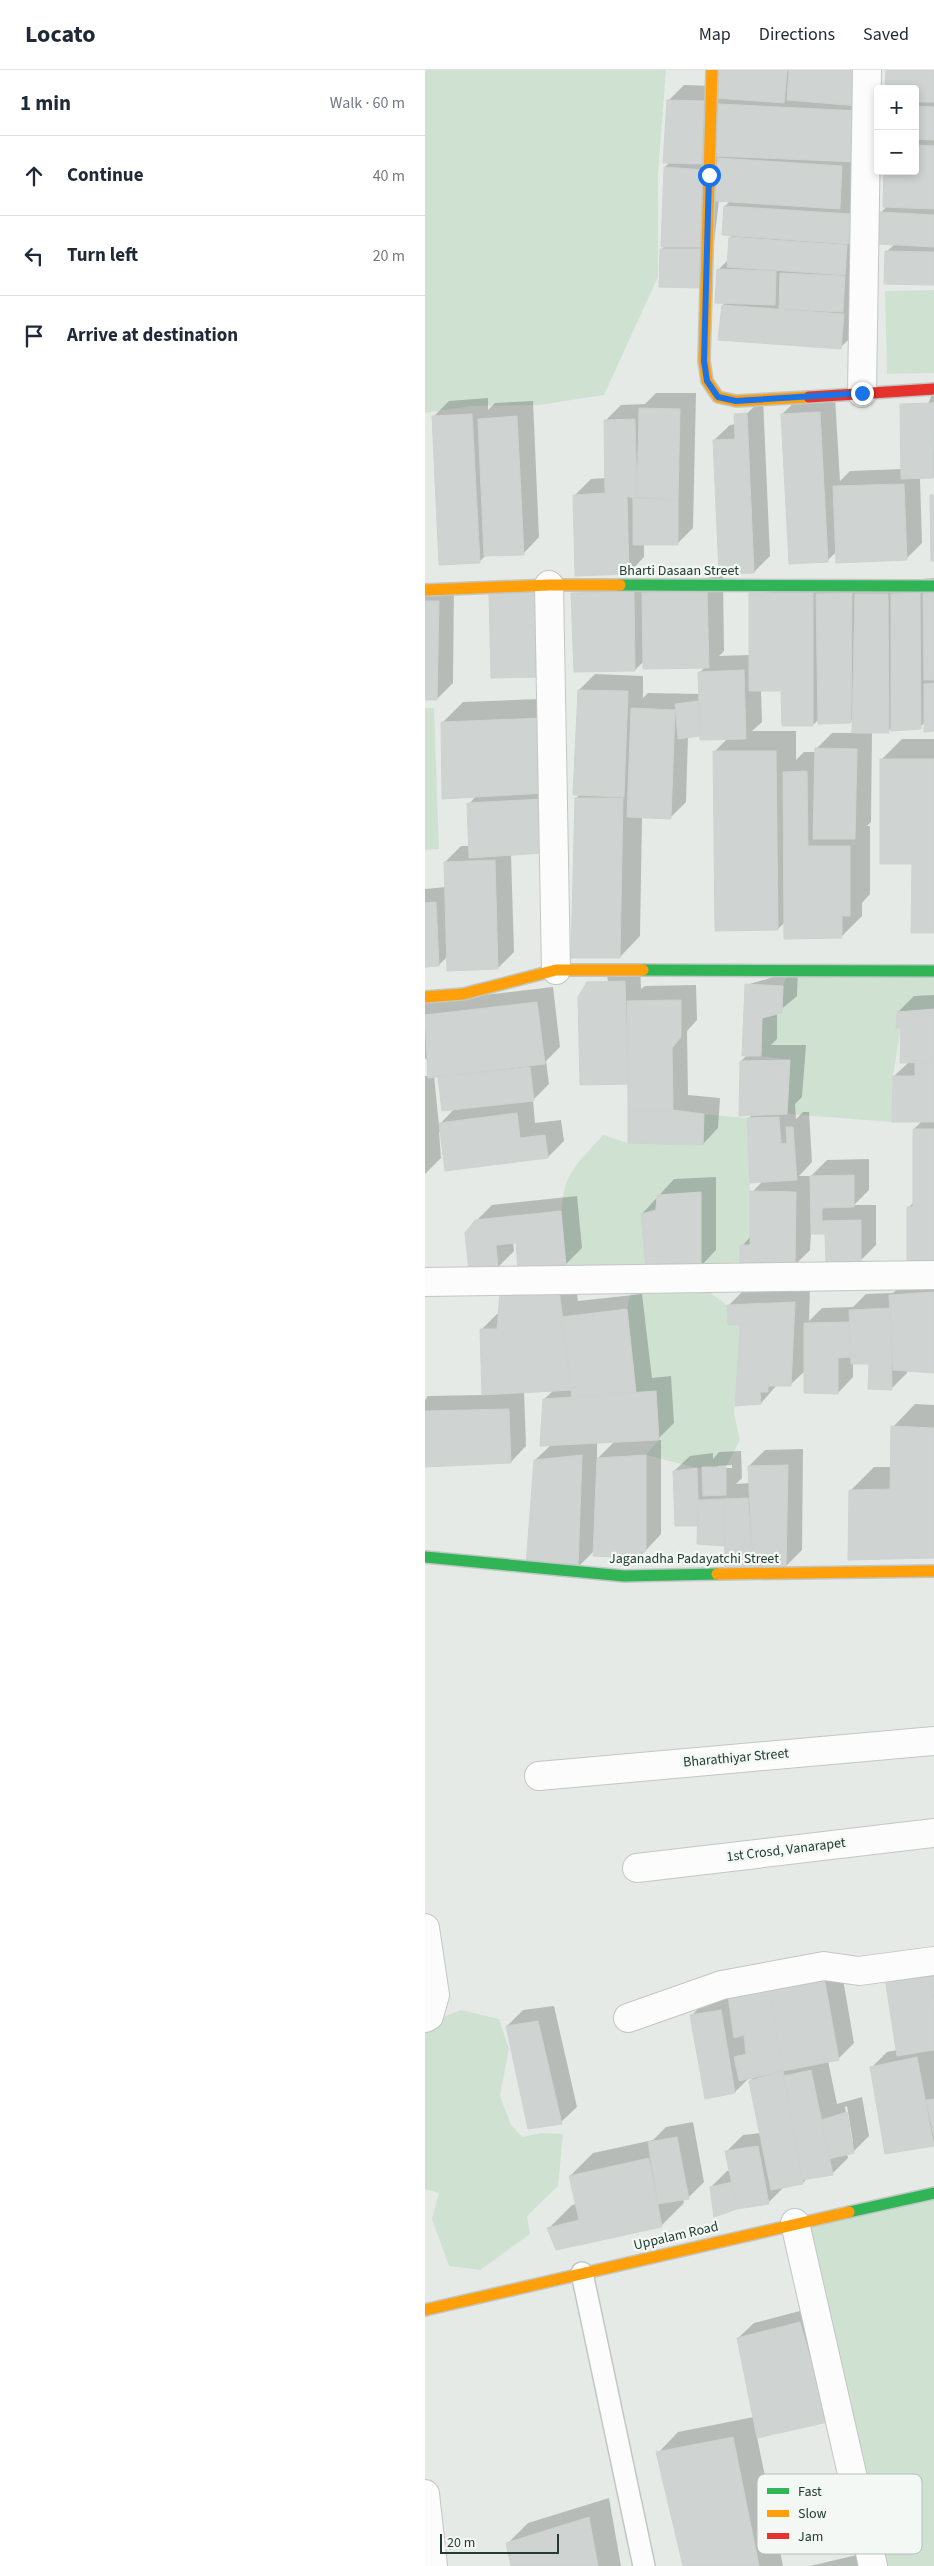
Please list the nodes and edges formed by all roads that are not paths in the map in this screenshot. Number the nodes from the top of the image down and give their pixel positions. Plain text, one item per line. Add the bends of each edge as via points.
1 (712, 70) edge
2 (867, 70) edge
3 (934, 389) edge
4 (862, 393) junction
5 (549, 585) junction
6 (934, 586) edge
7 (425, 590) edge
8 (556, 970) junction
9 (934, 970) edge
10 (425, 997) edge
11 (934, 1275) edge
12 (425, 1282) edge
13 (425, 1558) edge
14 (934, 1571) edge
15 (934, 1741) edge
16 (539, 1776) dead end
17 (934, 1833) edge
18 (637, 1868) dead end
19 (425, 1928) edge
20 (934, 1961) edge
21 (425, 2018) edge
22 (628, 2018) dead end
23 (934, 2193) edge
24 (795, 2223) junction
25 (582, 2273) junction
26 (425, 2310) edge
27 (852, 2474) edge
28 (425, 2494) edge
29 (433, 2566) edge
30 (643, 2566) edge

1 - 4 street via 704,361 707,381 718,397 736,401
2 - 4 street
3 - 4 street
5 - 6 street, Bharti Dasaan Street
5 - 7 street, Bharti Dasaan Street
5 - 8 street
8 - 9 street
8 - 10 street via 463,994
11 - 12 street
13 - 14 street, Jaganadha Padayatchi Street via 624,1576
15 - 16 street, Bharathiyar Street
17 - 18 street, 1st Crosd, Vanarapet
19 - 21 street via 435,1995 429,2016
20 - 22 street via 859,1971 824,1966 722,1985
23 - 24 street, Uppalam Road
24 - 25 street, Uppalam Road
24 - 27 street
25 - 26 street, Uppalam Road
25 - 30 lane
28 - 29 street

